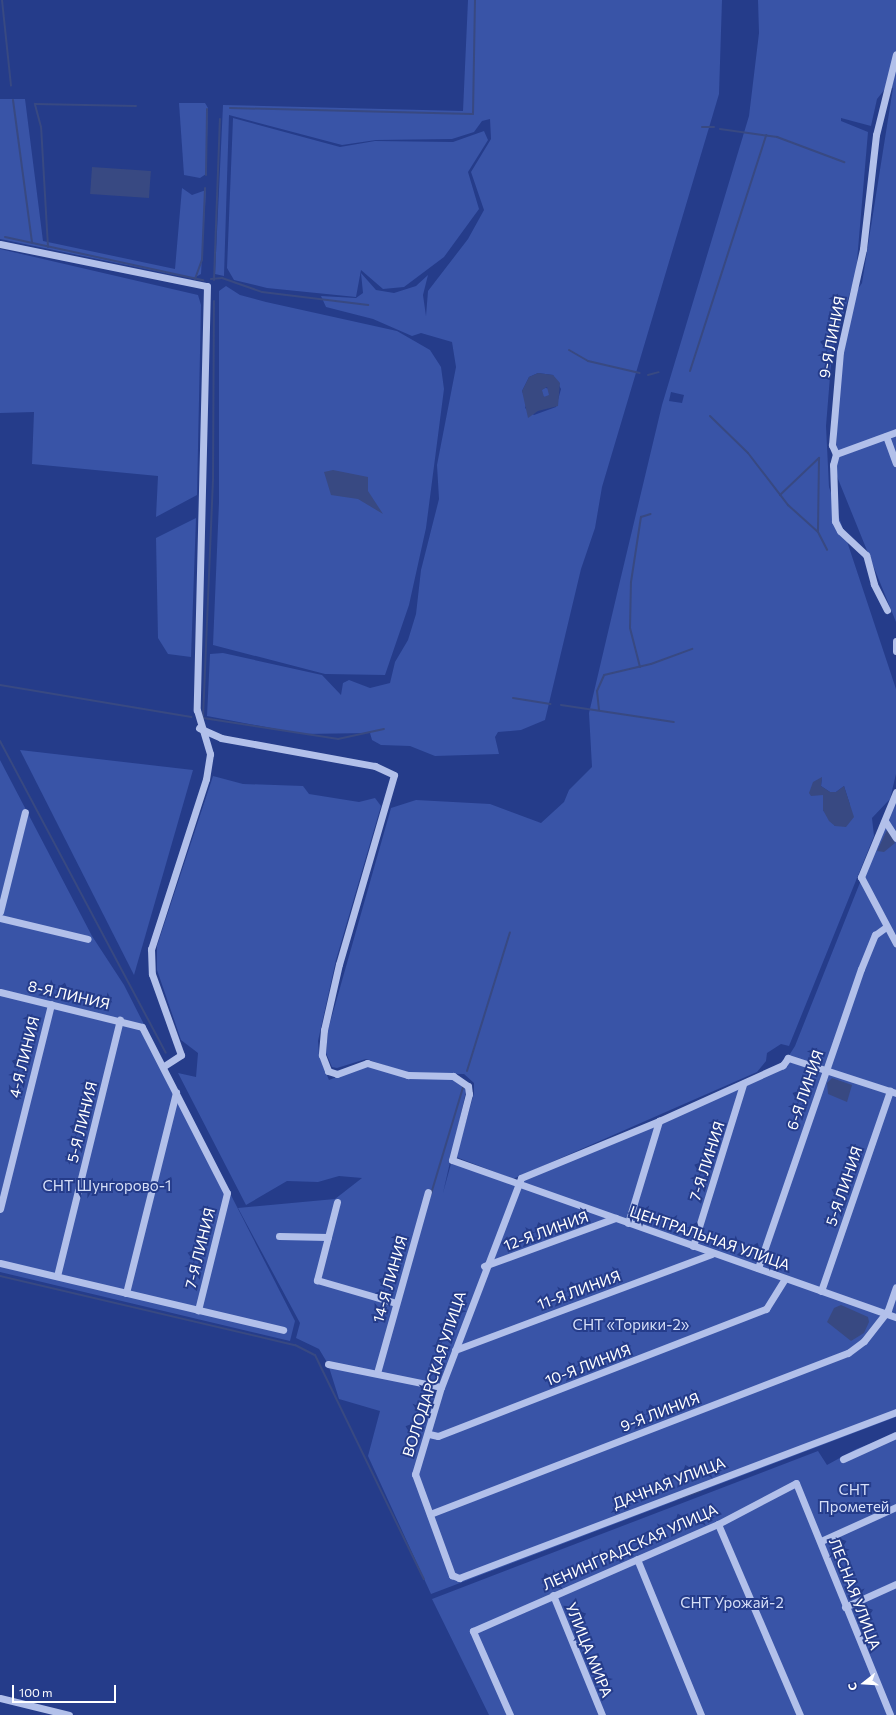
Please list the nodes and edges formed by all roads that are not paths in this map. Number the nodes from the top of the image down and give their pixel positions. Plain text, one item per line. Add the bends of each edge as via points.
1 (896, 54) edge
2 (0, 244) edge
3 (896, 432) edge
4 (886, 436) junction
5 (836, 454) junction
6 (896, 463) edge
7 (887, 610) dead end
8 (896, 641) edge
9 (896, 652) edge
10 (199, 728) junction
11 (896, 792) edge
12 (25, 812) dead end
13 (885, 820) junction
14 (896, 838) edge
15 (0, 912) edge
16 (0, 918) edge
17 (886, 927) junction
18 (88, 939) dead end
19 (896, 943) edge
20 (0, 992) edge
21 (51, 1004) junction
22 (120, 1020) junction
23 (164, 1066) junction
24 (825, 1070) junction
25 (743, 1084) junction
26 (176, 1092) junction
27 (893, 1092) edge
28 (659, 1121) junction
29 (516, 1183) junction
30 (428, 1192) dead end
31 (337, 1202) dead end
32 (0, 1209) edge
33 (615, 1218) junction
34 (628, 1222) junction
35 (279, 1236) dead end
36 (328, 1237) junction
37 (693, 1246) junction
38 (712, 1254) junction
39 (0, 1263) edge
40 (484, 1266) junction
41 (758, 1268) junction
42 (57, 1276) junction
43 (785, 1278) junction
44 (896, 1287) edge
45 (821, 1290) junction
46 (126, 1293) junction
47 (396, 1302) junction
48 (198, 1310) junction
49 (884, 1313) junction
50 (896, 1317) edge
51 (283, 1330) dead end
52 (455, 1350) junction
53 (328, 1364) dead end
54 (377, 1374) junction
55 (441, 1387) junction
56 (896, 1412) edge
57 (429, 1434) junction
58 (896, 1435) edge
59 (843, 1459) dead end
60 (796, 1483) joint
61 (896, 1507) edge
62 (430, 1514) junction
63 (718, 1524) junction
64 (821, 1541) junction
65 (637, 1559) junction
66 (452, 1574) joint
67 (896, 1584) edge
68 (553, 1595) junction
69 (845, 1607) junction
70 (0, 1698) edge
71 (69, 1715) edge
72 (510, 1715) edge
73 (602, 1715) edge
74 (701, 1715) edge
75 (800, 1715) edge
76 (890, 1715) edge

1 - 5 street, 9-Я ЛИНИЯ via 876,136 863,249 838,364 832,445
2 - 10 street via 207,286 197,710
3 - 4 street
4 - 5 street
4 - 6 street
5 - 7 street, 9-Я ЛИНИЯ via 833,464 835,521 840,531 866,555 874,584
8 - 9 street
10 - 23 street via 210,754 210,766 151,949 152,974 181,1055
10 - 29 street, ЦЕНТРАЛЬНАЯ УЛИЦА via 221,738 375,766 393,773 394,782 339,964 322,1043 324,1063 328,1071 337,1074 367,1063 408,1075 453,1076 460,1079 468,1086 469,1094 452,1160
11 - 13 street
12 - 15 street
13 - 14 street
13 - 17 street via 861,877
16 - 18 street
17 - 19 street
17 - 24 street, 6-Я ЛИНИЯ via 872,942
20 - 21 street, 8-Я ЛИНИЯ
21 - 22 street, 8-Я ЛИНИЯ
21 - 32 street, 4-Я ЛИНИЯ
22 - 23 street, 8-Я ЛИНИЯ via 142,1027
22 - 42 street, 5-Я ЛИНИЯ
23 - 26 street
24 - 25 street via 788,1058 783,1065
24 - 27 street
24 - 41 street, 6-Я ЛИНИЯ
25 - 28 street
25 - 37 street, 7-Я ЛИНИЯ
26 - 46 street
26 - 48 street, 7-Я ЛИНИЯ via 227,1193
27 - 45 street, 5-Я ЛИНИЯ
28 - 29 street via 532,1171
28 - 34 street
29 - 33 street, ЦЕНТРАЛЬНАЯ УЛИЦА
29 - 40 street, ВОЛОДАРСКАЯ УЛИЦА
30 - 47 street, 14-Я ЛИНИЯ
31 - 36 street
33 - 34 street, ЦЕНТРАЛЬНАЯ УЛИЦА
33 - 40 street, 12-Я ЛИНИЯ
34 - 37 street, ЦЕНТРАЛЬНАЯ УЛИЦА
35 - 36 street
36 - 47 street via 317,1280
37 - 38 street, ЦЕНТРАЛЬНАЯ УЛИЦА
38 - 41 street, ЦЕНТРАЛЬНАЯ УЛИЦА
38 - 52 street, 11-Я ЛИНИЯ
39 - 42 street
40 - 52 street, ВОЛОДАРСКАЯ УЛИЦА
41 - 43 street, ЦЕНТРАЛЬНАЯ УЛИЦА
42 - 46 street
43 - 45 street, ЦЕНТРАЛЬНАЯ УЛИЦА
43 - 57 street, 10-Я ЛИНИЯ via 766,1309 438,1436
44 - 49 street
45 - 49 street, ЦЕНТРАЛЬНАЯ УЛИЦА
46 - 48 street
47 - 54 street, 14-Я ЛИНИЯ
48 - 51 street
49 - 50 street, ЦЕНТРАЛЬНАЯ УЛИЦА
49 - 62 street, 9-Я ЛИНИЯ via 864,1341 844,1355
52 - 55 street, ВОЛОДАРСКАЯ УЛИЦА
53 - 54 street
54 - 55 street
55 - 57 street, ВОЛОДАРСКАЯ УЛИЦА
56 - 66 street, ДАЧНАЯ УЛИЦА via 459,1578
57 - 62 street, ВОЛОДАРСКАЯ УЛИЦА via 415,1474
58 - 59 street
60 - 63 street, ЛЕНИНГРАДСКАЯ УЛИЦА
60 - 64 street, ЛЕСНАЯ УЛИЦА
61 - 64 street
62 - 66 street, ВОЛОДАРСКАЯ УЛИЦА
63 - 65 street, ЛЕНИНГРАДСКАЯ УЛИЦА
63 - 75 street
64 - 69 street, ЛЕСНАЯ УЛИЦА
65 - 68 street, ЛЕНИНГРАДСКАЯ УЛИЦА
65 - 74 street
67 - 69 street
68 - 72 street, ЛЕНИНГРАДСКАЯ УЛИЦА via 473,1631
68 - 73 street, УЛИЦА МИРА
69 - 76 street, ЛЕСНАЯ УЛИЦА
70 - 71 street

